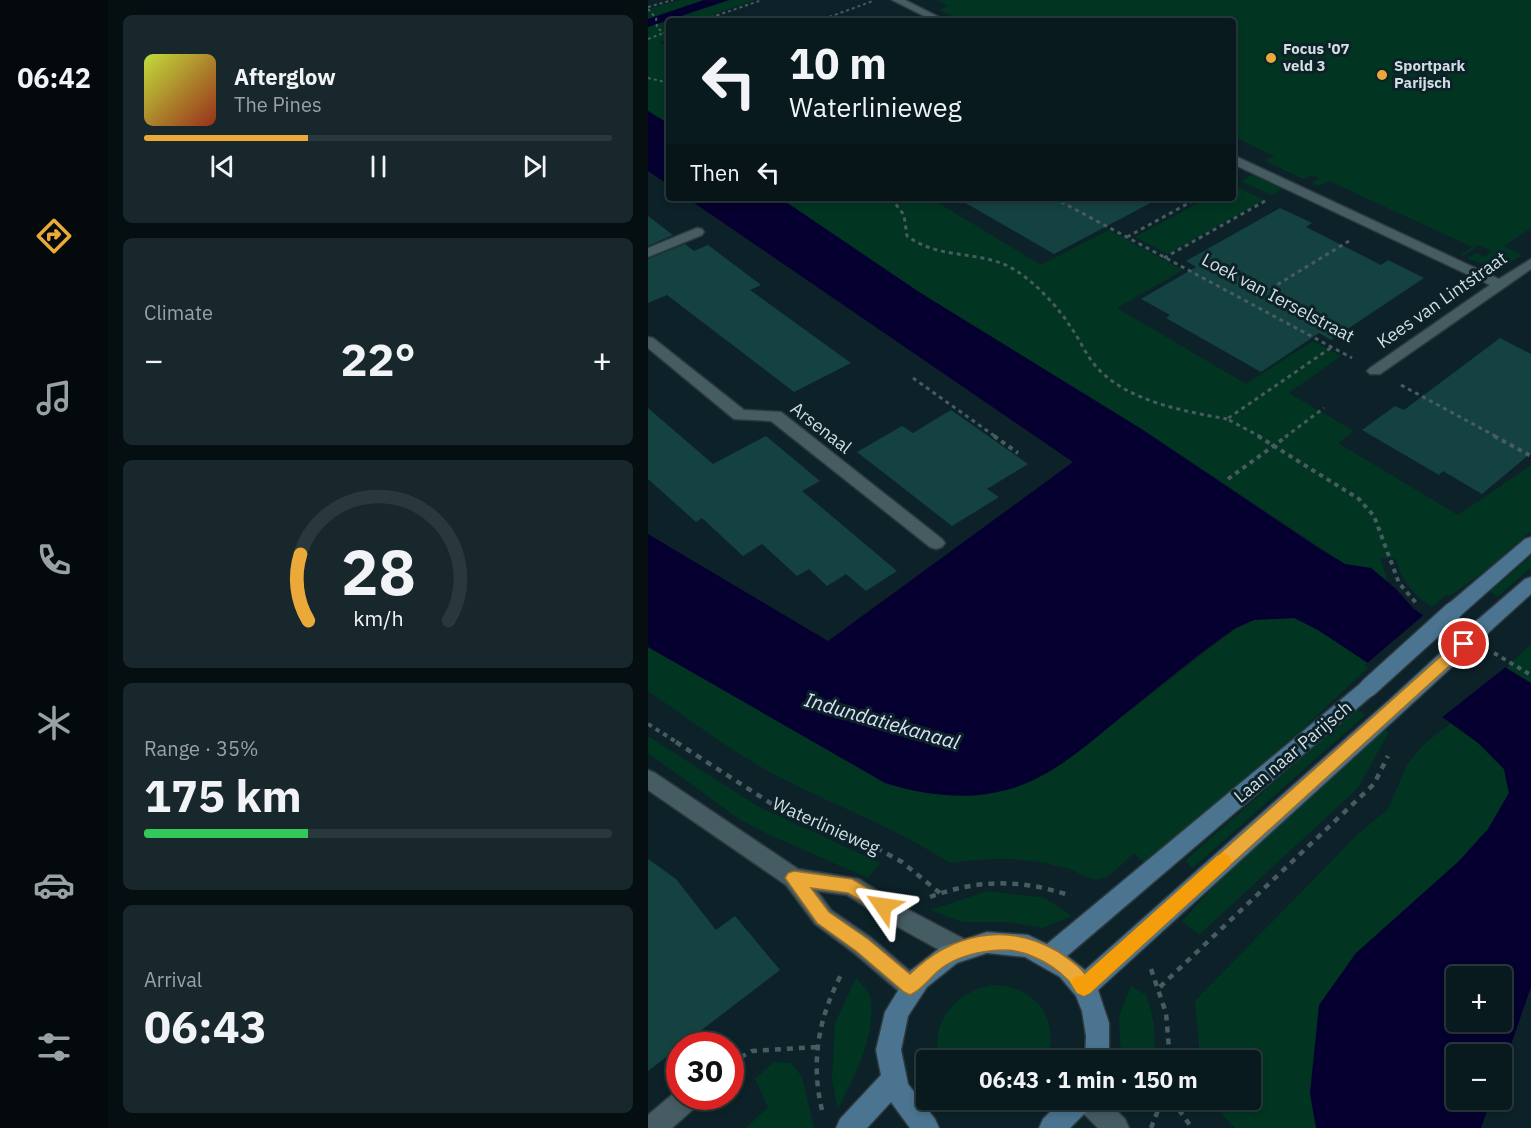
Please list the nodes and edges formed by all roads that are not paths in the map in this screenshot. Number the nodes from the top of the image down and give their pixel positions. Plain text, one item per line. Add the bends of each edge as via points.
1 (897, 0) edge
2 (936, 18) edge
3 (1236, 160) edge
4 (697, 232) dead end
5 (648, 253) edge
6 (1531, 263) edge
7 (1501, 285) junction
8 (648, 341) edge
9 (1375, 371) road end
10 (936, 543) dead end
11 (1531, 543) edge
12 (1531, 584) edge
13 (648, 779) edge
14 (794, 878) junction
15 (960, 949) junction
16 (1050, 956) junction
17 (910, 986) junction
18 (1084, 987) junction
19 (1098, 1050) edge
20 (893, 1081) junction
21 (673, 1110) edge
22 (1070, 1110) edge
23 (1098, 1110) edge
24 (652, 1128) edge
25 (849, 1128) edge
26 (926, 1128) edge
27 (1052, 1128) edge
28 (1116, 1128) edge

1 - 2 street
3 - 7 street
4 - 5 street
6 - 7 street, Kees van Lintstraat
7 - 9 street, Kees van Lintstraat
8 - 10 street, Arsenaal via 740,415 775,416
11 - 16 street, Laan naar Parijsch, bridge via 1368,688
12 - 18 street, Laan naar Parijsch, bridge
13 - 14 street
14 - 15 street via 852,886
14 - 17 street via 823,917
15 - 16 street via 991,942 1007,943
15 - 17 street via 933,964
16 - 18 street
17 - 20 street via 891,1025 888,1053
18 - 19 street via 1099,1031
20 - 25 street
20 - 26 street via 906,1106
21 - 24 street
22 - 27 street
23 - 28 street

